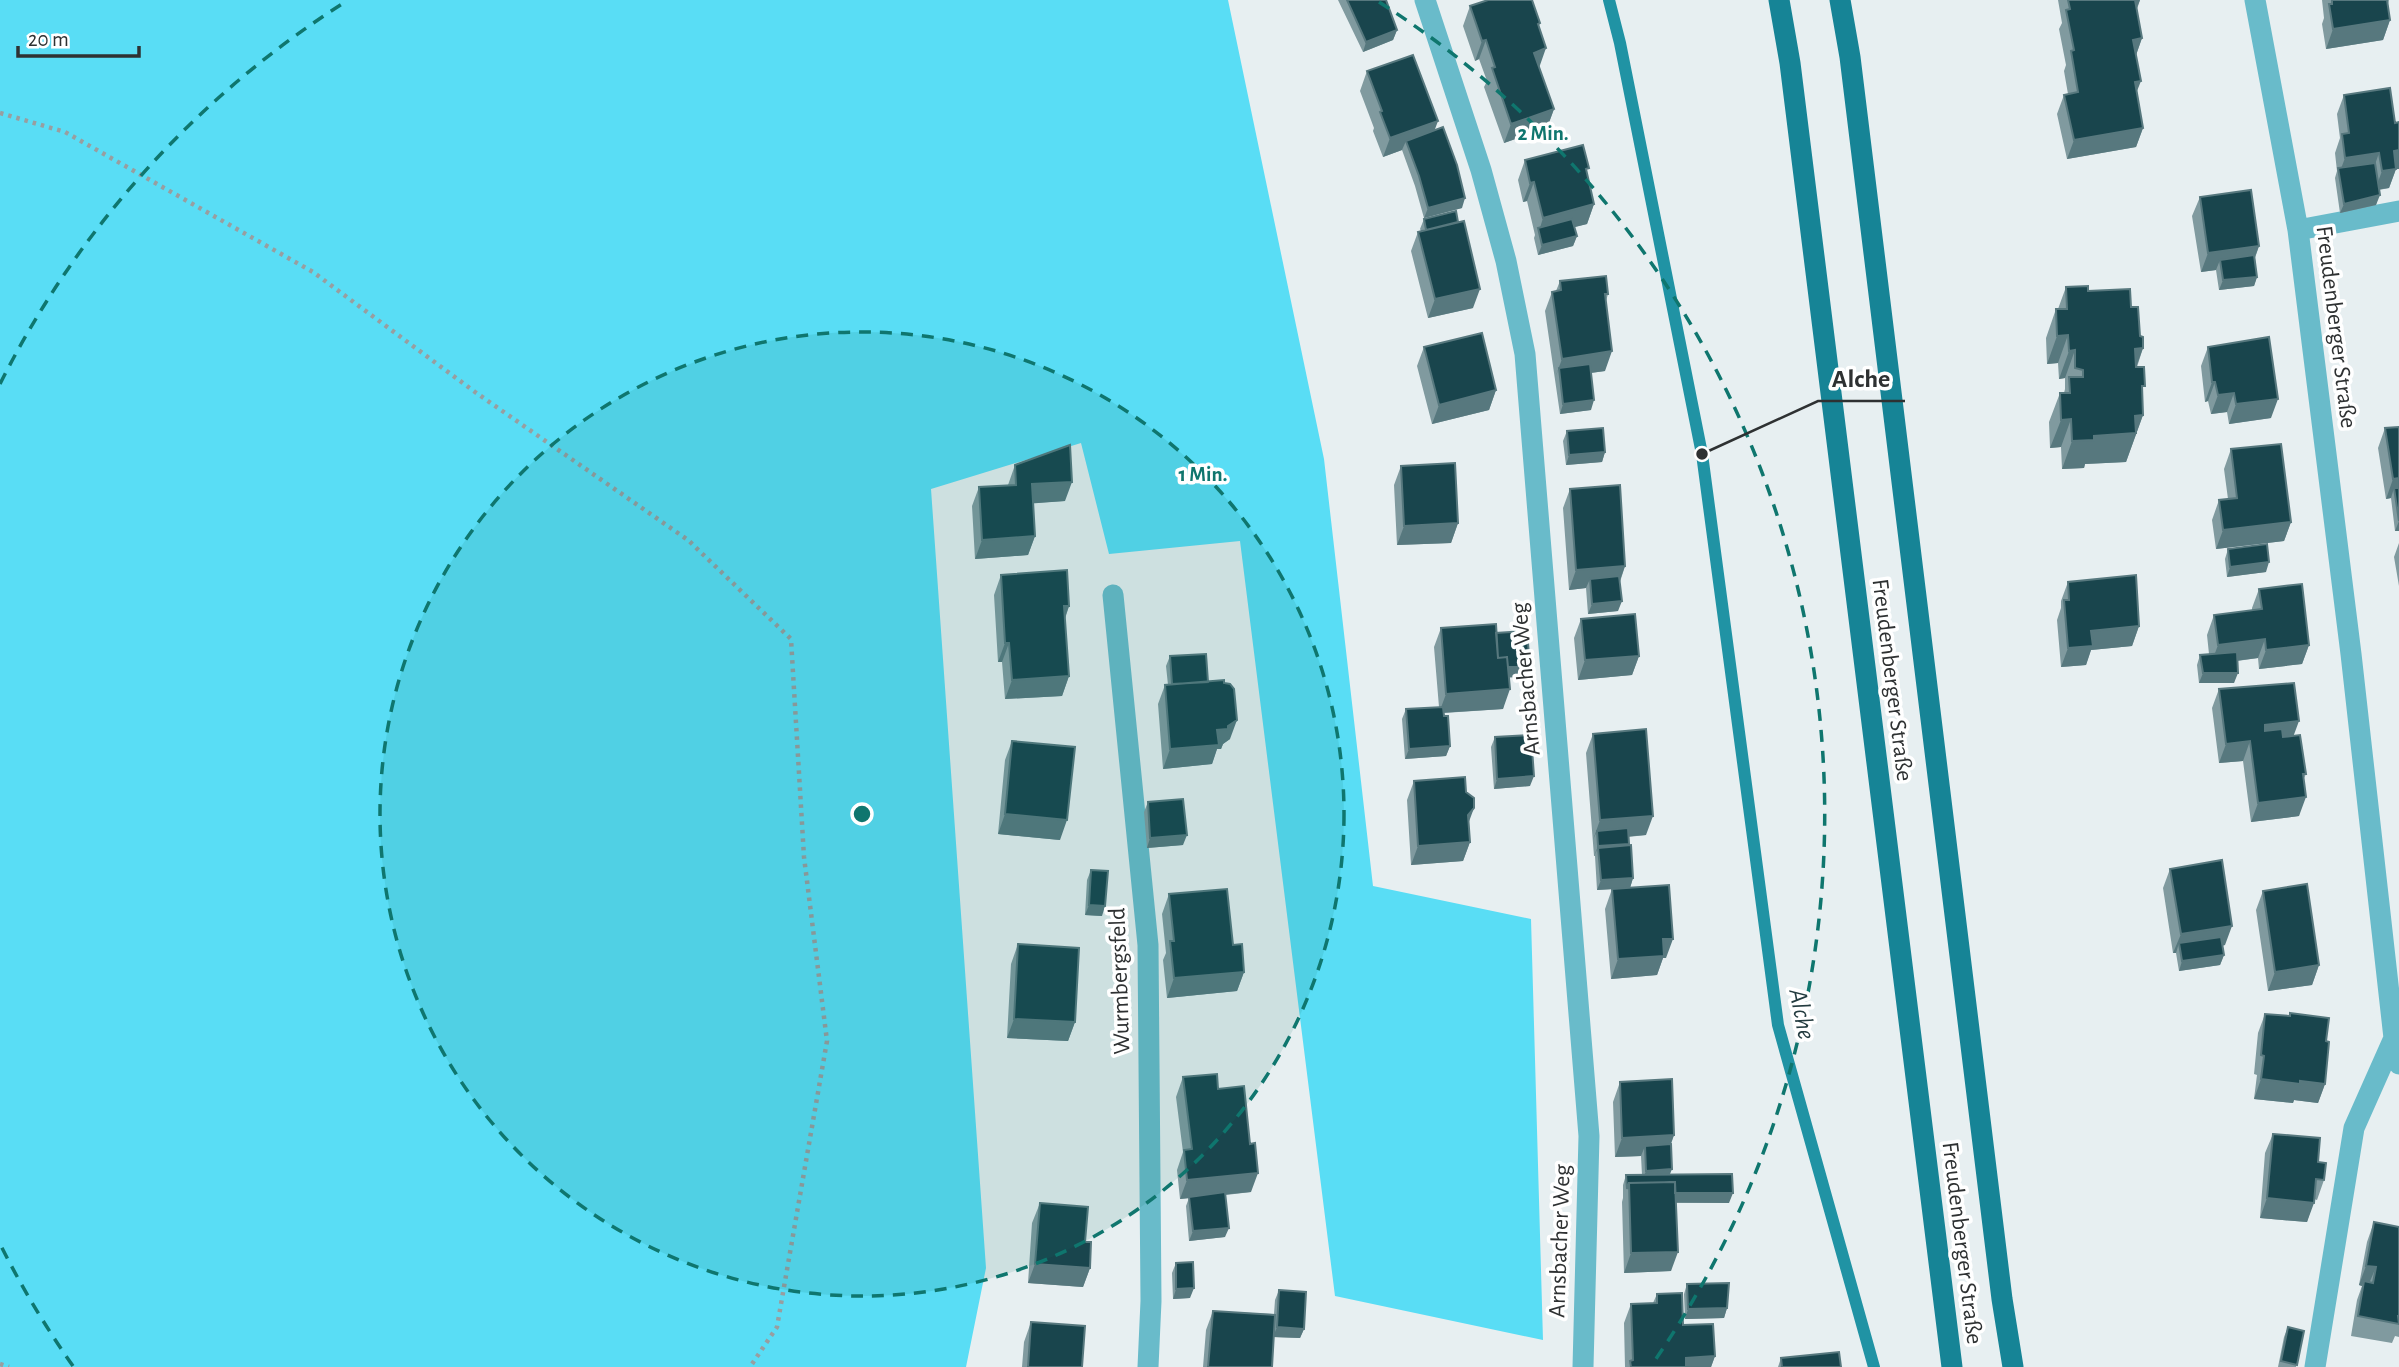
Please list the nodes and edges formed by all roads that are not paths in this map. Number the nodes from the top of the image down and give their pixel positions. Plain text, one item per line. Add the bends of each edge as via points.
1 (1425, 0) edge
2 (1779, 0) edge
3 (1840, 0) edge
4 (2255, 0) edge
5 (2399, 211) edge
6 (2298, 230) junction
7 (1113, 595) dead end
8 (2394, 1038) junction
9 (2399, 1064) edge
10 (1148, 1367) edge
11 (1583, 1367) edge
12 (1952, 1367) edge
13 (2013, 1367) edge
14 (2315, 1367) edge

1 - 11 street, Arnsbacher Weg via 1506,261 1525,354 1589,1136
2 - 12 main road, Freudenberger Straße
3 - 13 main road, Freudenberger Straße
4 - 6 street, Freudenberger Straße
5 - 6 street
6 - 8 street, Freudenberger Straße
7 - 10 street, Wurmbergsfeld via 1148,945
8 - 9 street, Freudenberger Straße
8 - 14 street via 2354,1128

